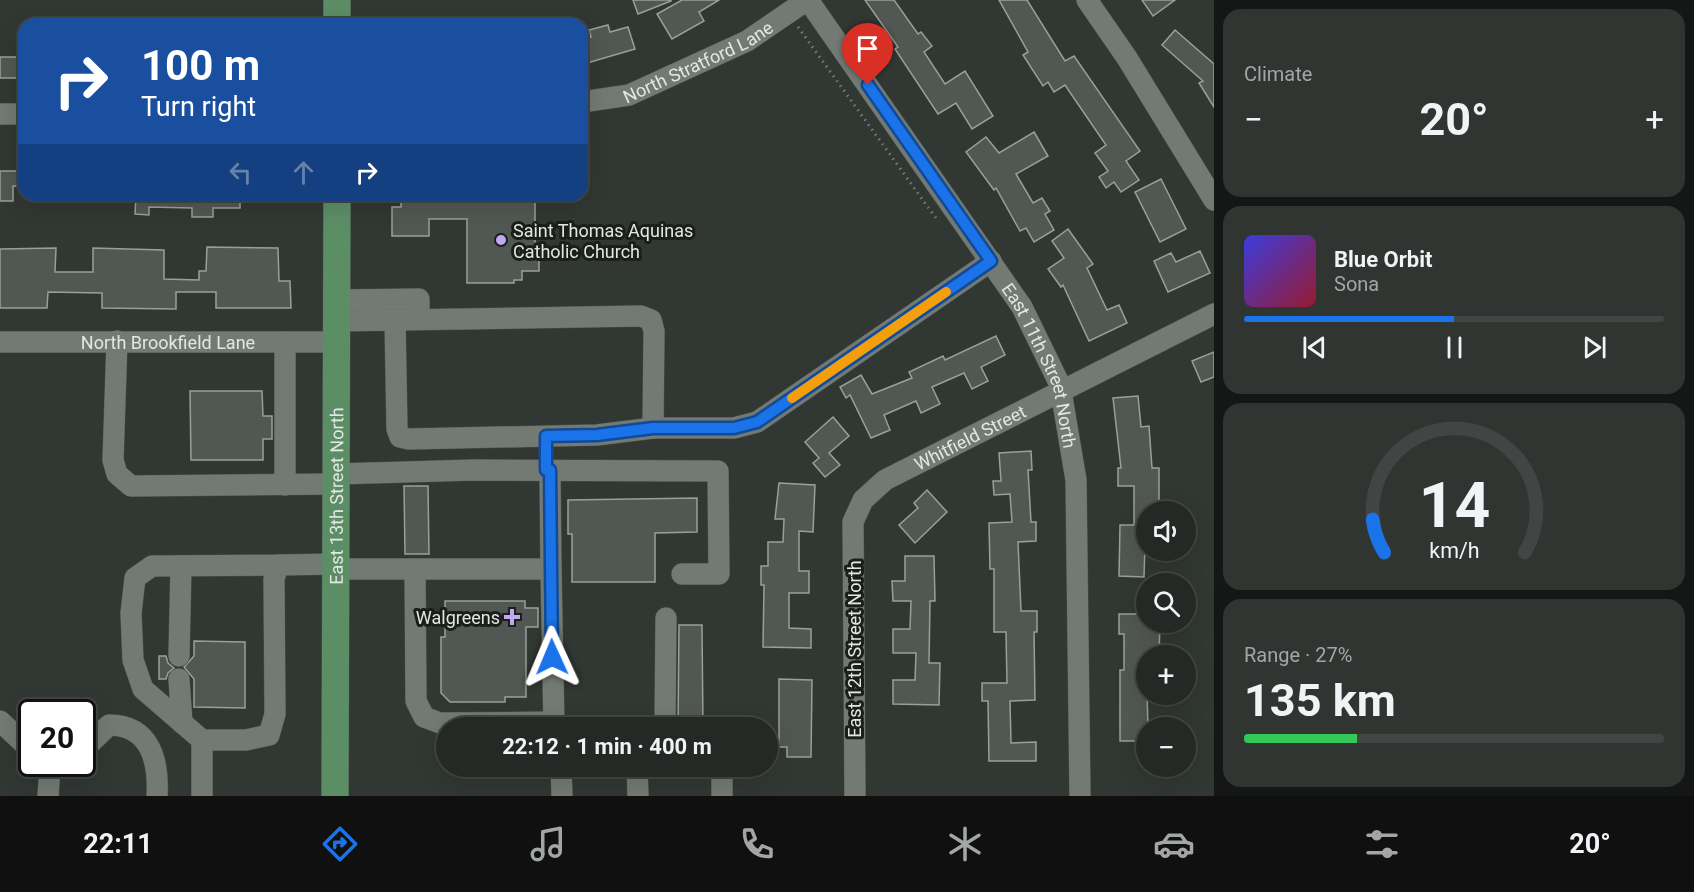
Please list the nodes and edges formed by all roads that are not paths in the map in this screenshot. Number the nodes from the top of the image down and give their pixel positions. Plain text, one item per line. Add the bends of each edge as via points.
1 (337, 0) edge
2 (807, 0) edge
3 (1087, 0) edge
4 (337, 18) edge
5 (588, 101) edge
6 (0, 114) edge
7 (18, 114) edge
8 (1214, 200) edge
9 (337, 201) edge
10 (991, 261) junction
11 (419, 309) junction
12 (1214, 314) edge
13 (395, 320) junction
14 (336, 321) junction
15 (117, 341) junction
16 (0, 342) edge
17 (285, 342) junction
18 (1061, 390) junction
19 (653, 428) junction
20 (546, 436) junction
21 (548, 470) junction
22 (336, 479) junction
23 (285, 485) junction
24 (861, 504) joint
25 (278, 565) junction
26 (180, 566) junction
27 (336, 566) junction
28 (415, 569) junction
29 (551, 569) junction
30 (682, 574) dead end
31 (666, 618) dead end
32 (179, 656) dead end
33 (179, 679) dead end
34 (554, 717) edge
35 (665, 717) edge
36 (0, 721) edge
37 (436, 722) edge
38 (182, 723) junction
39 (7, 737) edge
40 (96, 738) edge
41 (202, 740) junction
42 (50, 777) edge
43 (561, 777) edge
44 (637, 777) edge
45 (722, 777) edge
46 (48, 796) edge
47 (157, 796) edge
48 (202, 796) edge
49 (335, 796) edge
50 (562, 796) edge
51 (638, 796) edge
52 (722, 796) edge
53 (855, 796) edge
54 (1080, 796) edge

1 - 4 main road
2 - 5 street, North Stratford Lane via 747,41 629,95
2 - 10 street, East 11th Street North
3 - 8 street
6 - 7 street
9 - 14 main road, East 13th Street North
10 - 18 street, East 11th Street North via 1022,306
10 - 19 street via 757,422 734,428
11 - 13 street
11 - 14 street
11 - 19 street via 641,315 651,320
12 - 18 street, Whitfield Street
13 - 14 street
13 - 20 street via 400,436
14 - 17 street, North Brookfield Lane
14 - 22 main road, East 13th Street North
15 - 16 street, North Brookfield Lane
15 - 17 street, North Brookfield Lane
15 - 23 street via 114,460 117,474 130,486
17 - 23 street
18 - 24 street, Whitfield Street via 885,480
18 - 54 street, East 11th Street North via 1076,480
19 - 20 street
20 - 21 street
21 - 22 street
21 - 29 street
21 - 30 street via 718,471 719,574
22 - 23 street
22 - 27 main road, East 13th Street North
24 - 53 street, East 12th Street North via 853,522
25 - 26 street
25 - 27 street
25 - 41 street via 274,579 275,714 269,735 246,740
26 - 32 street
26 - 38 street via 152,566 135,578 131,613 133,660 143,689
27 - 28 street
27 - 49 main road, East 13th Street North
28 - 29 street
28 - 37 street via 416,702 424,717
29 - 34 street
31 - 35 street
33 - 38 street
36 - 39 street
38 - 41 street
40 - 47 street via 109,725 137,732 156,759
41 - 48 street
42 - 46 street
43 - 50 street
44 - 51 street
45 - 52 street

